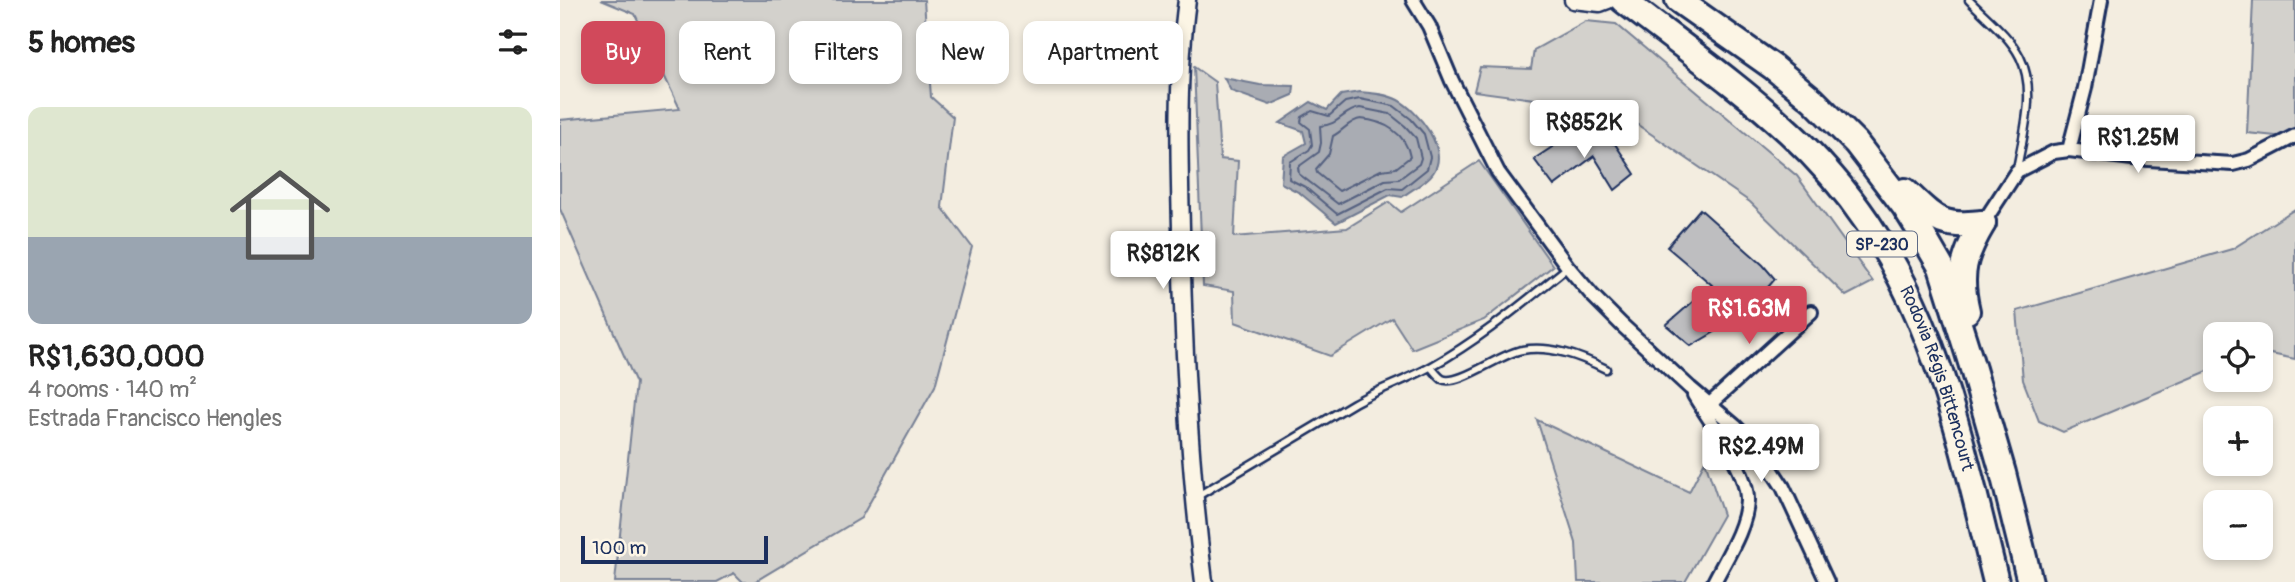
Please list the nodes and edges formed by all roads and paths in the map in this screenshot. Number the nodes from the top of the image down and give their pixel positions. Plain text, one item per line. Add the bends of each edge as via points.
1 (1187, 0) edge
2 (1413, 0) edge
3 (1573, 0) edge
4 (1608, 0) edge
5 (1623, 0) edge
6 (1678, 0) edge
7 (1969, 0) edge
8 (2101, 0) edge
9 (2295, 136) edge
10 (1856, 143) junction
11 (2069, 150) junction
12 (2017, 171) junction
13 (1983, 223) junction
14 (1568, 267) junction
15 (1811, 312) dead end
16 (1431, 367) junction
17 (1606, 369) dead end
18 (1690, 388) junction
19 (1710, 404) junction
20 (2003, 473) junction
21 (1195, 498) junction
22 (1204, 582) edge
23 (1714, 582) edge
24 (1827, 582) edge
25 (1996, 582) edge
26 (2030, 582) edge

1 - 21 street via 1179,151 1181,284
2 - 14 street via 1498,172
3 - 4 street
5 - 25 highway, Rodovia Régis Bittencourt / SP-230 via 1789,131 1826,170 1890,256 1935,355
6 - 10 highway, Rodovia Régis Bittencourt / SP-230 via 1798,86
7 - 12 lane via 2020,57 2027,78
8 - 11 street
9 - 11 street via 2249,160 2219,165
10 - 13 highway via 1935,218 1961,226
10 - 20 highway, Rodovia Régis Bittencourt / SP-230 via 1905,207 1941,267
11 - 12 street via 2048,153
12 - 13 street
13 - 20 highway via 1962,270 1964,296 2000,422
14 - 16 lane via 1498,323
14 - 18 street
15 - 19 street
16 - 17 lane via 1449,380 1479,370 1507,353 1540,349 1577,356
16 - 21 lane via 1362,398
18 - 19 street
18 - 23 street via 1735,463 1747,502
19 - 24 street via 1760,452 1783,486
20 - 26 highway, Rodovia Régis Bittencourt / SP-230
21 - 22 street

